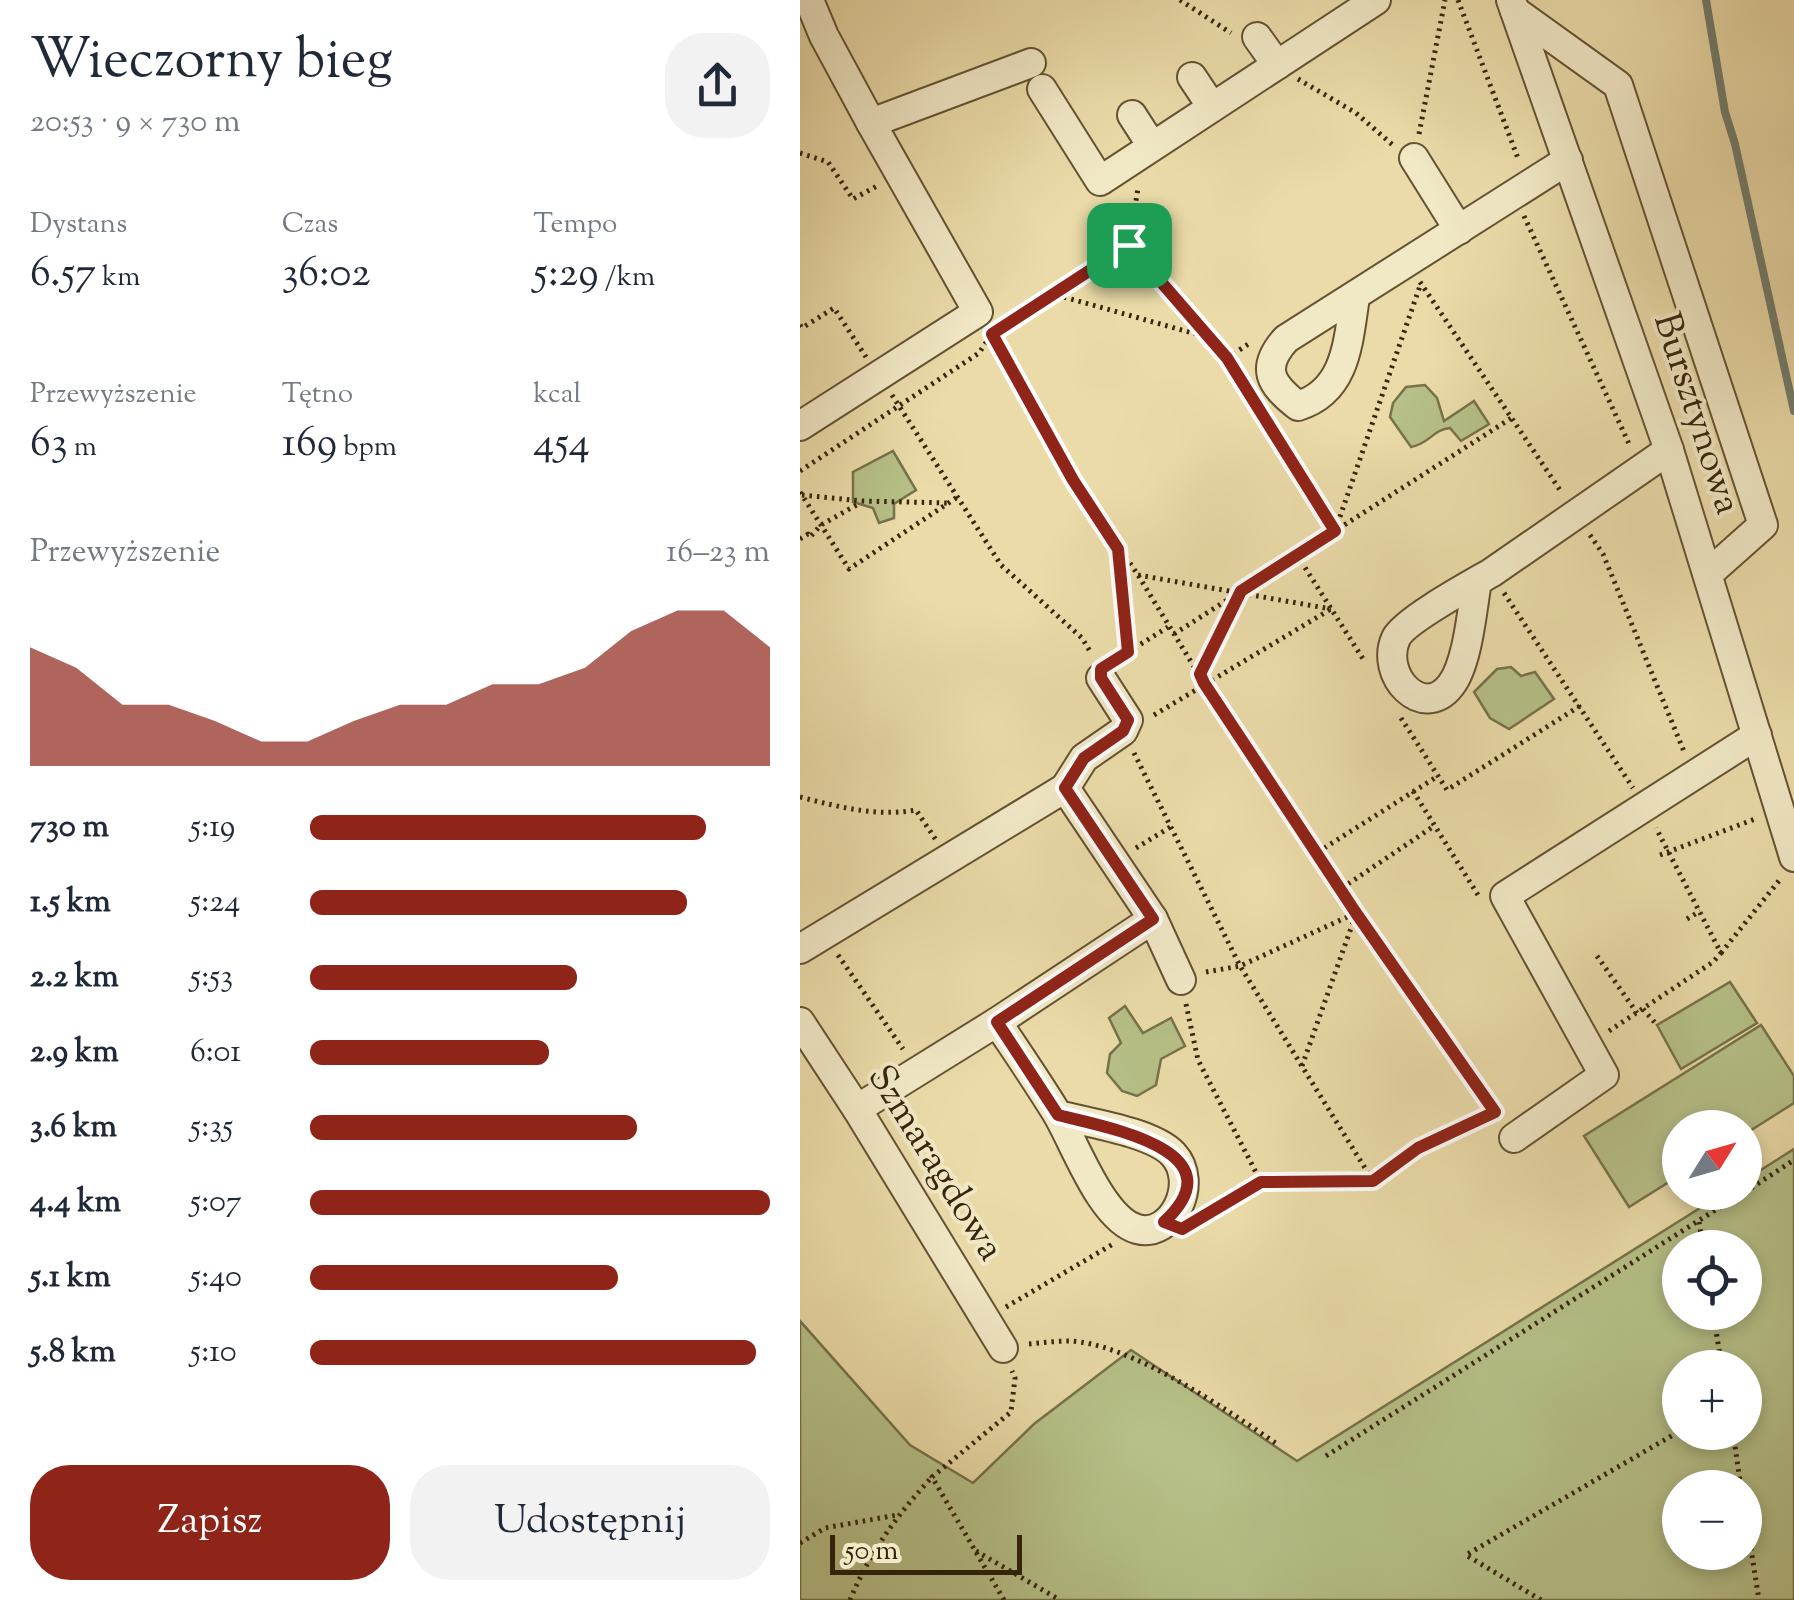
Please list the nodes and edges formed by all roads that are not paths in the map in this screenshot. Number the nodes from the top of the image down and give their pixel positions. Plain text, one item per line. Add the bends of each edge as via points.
1 (809, 0) edge
2 (1376, 0) edge
3 (1512, 6) edge
4 (1256, 37) dead end
5 (1031, 63) dead end
6 (1277, 65) junction
7 (1192, 76) dead end
8 (1042, 90) dead end
9 (1212, 107) junction
10 (1132, 115) dead end
11 (870, 123) junction
12 (1148, 149) junction
13 (1414, 158) road end
14 (1568, 160) junction
15 (1459, 230) junction
16 (1355, 297) dead end
17 (800, 426) edge
18 (1669, 450) junction
19 (1708, 574) junction
20 (1477, 581) dead end
21 (1101, 674) road end
22 (1757, 735) junction
23 (1065, 788) junction
24 (1788, 867) edge
25 (1153, 919) junction
26 (800, 949) edge
27 (1181, 980) road end
28 (800, 1022) edge
29 (997, 1022) junction
30 (858, 1109) junction
31 (1058, 1115) junction
32 (1514, 1138) road end
33 (1003, 1348) road end

1 - 11 street
2 - 6 street
3 - 14 street, Bursztynowa
3 - 19 street via 1618,86 1764,525
4 - 6 street
5 - 11 street
6 - 9 street
7 - 9 street
8 - 12 street via 1100,181
9 - 12 street
10 - 12 street
11 - 17 street via 985,323
13 - 15 street
14 - 15 street
14 - 18 street, Bursztynowa
15 - 16 street
18 - 19 street, Bursztynowa
18 - 20 street
19 - 22 street, Bursztynowa
21 - 23 street via 1128,720 1124,733 1084,758
22 - 24 street, Bursztynowa via 1780,810
22 - 32 street via 1505,896 1604,1075
23 - 25 street
23 - 26 street
25 - 27 street
25 - 29 street
28 - 30 street, Szmaragdowa
29 - 30 street
29 - 31 street
30 - 33 street, Szmaragdowa
31 - 31 street via 1086,1173 1126,1223 1151,1226 1176,1212 1186,1173 1175,1156 1144,1138

